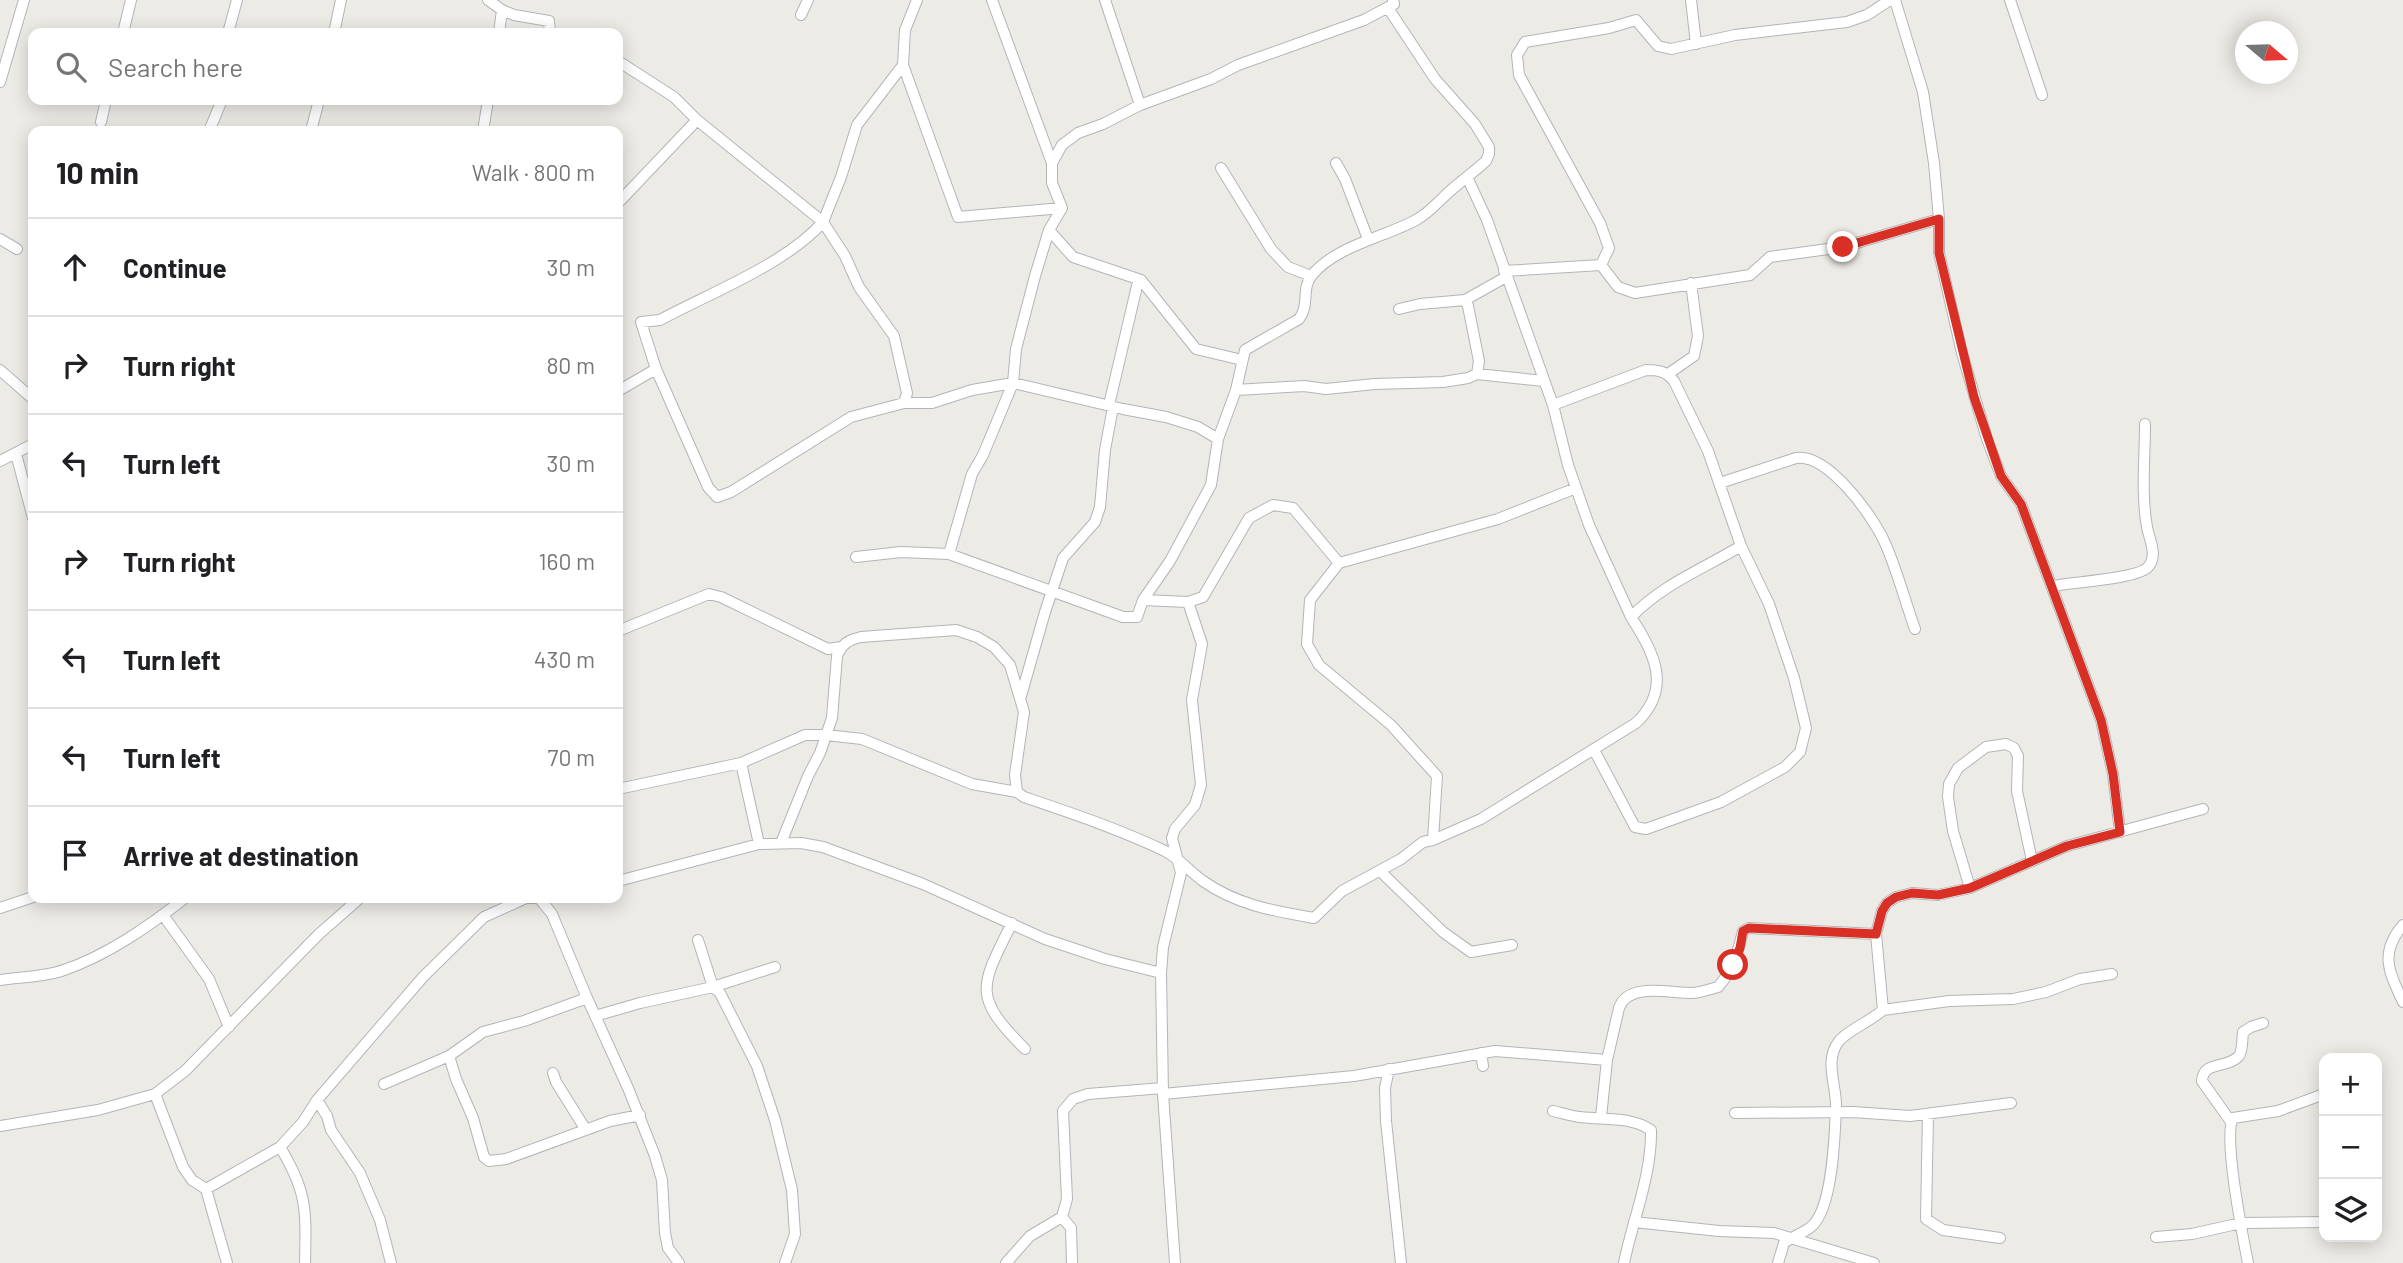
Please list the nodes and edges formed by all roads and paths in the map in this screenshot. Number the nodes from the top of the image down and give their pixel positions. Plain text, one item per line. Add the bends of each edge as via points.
1 (24, 0) edge
2 (131, 0) edge
3 (237, 0) edge
4 (341, 0) edge
5 (488, 0) edge
6 (808, 0) edge
7 (917, 0) edge
8 (992, 0) edge
9 (1105, 0) edge
10 (1691, 0) edge
11 (1890, 0) edge
12 (1895, 0) edge
13 (2010, 0) edge
14 (1394, 3) edge
15 (502, 10) junction
16 (801, 15) dead end
17 (124, 28) edge
18 (229, 28) edge
19 (335, 28) edge
20 (500, 28) edge
21 (550, 28) edge
22 (1696, 44) junction
23 (623, 64) edge
24 (904, 65) junction
25 (0, 82) edge
26 (2042, 95) dead end
27 (105, 105) edge
28 (220, 105) edge
29 (318, 105) edge
30 (487, 105) edge
31 (1140, 105) junction
32 (697, 120) junction
33 (101, 122) dead end
34 (211, 126) edge
35 (313, 126) edge
36 (484, 126) edge
37 (1052, 163) junction
38 (1336, 163) dead end
39 (1221, 168) dead end
40 (1467, 177) junction
41 (623, 198) edge
42 (1062, 208) junction
43 (1939, 219) junction
44 (822, 222) junction
45 (1049, 230) junction
46 (0, 239) edge
47 (1368, 239) junction
48 (17, 248) dead end
49 (1601, 265) junction
50 (1505, 274) junction
51 (1311, 276) junction
52 (1141, 280) junction
53 (1691, 283) junction
54 (1465, 300) junction
55 (1399, 309) dead end
56 (1242, 360) junction
57 (656, 369) junction
58 (0, 370) edge
59 (1476, 374) junction
60 (1668, 374) junction
61 (1544, 382) junction
62 (1013, 383) junction
63 (623, 388) edge
64 (1236, 390) junction
65 (28, 395) edge
66 (904, 403) junction
67 (1553, 405) junction
68 (1113, 407) junction
69 (2144, 424) dead end
70 (1218, 439) junction
71 (28, 447) edge
72 (16, 454) junction
73 (0, 461) edge
74 (1720, 483) junction
75 (1576, 488) junction
76 (28, 499) edge
77 (1741, 546) junction
78 (949, 554) junction
79 (856, 557) dead end
80 (1339, 563) junction
81 (2053, 586) junction
82 (1051, 591) junction
83 (1143, 600) junction
84 (1188, 602) junction
85 (1631, 617) junction
86 (623, 629) edge
87 (1915, 629) dead end
88 (841, 647) junction
89 (1021, 696) junction
90 (826, 735) junction
91 (1594, 750) junction
92 (741, 763) junction
93 (623, 788) edge
94 (1017, 792) junction
95 (2203, 809) dead end
96 (2120, 832) junction
97 (1433, 840) junction
98 (781, 843) junction
99 (759, 844) junction
100 (1177, 858) junction
101 (2032, 861) junction
102 (1380, 871) junction
103 (623, 880) edge
104 (1970, 888) junction
105 (28, 899) edge
106 (179, 903) edge
107 (354, 903) edge
108 (515, 903) edge
109 (543, 903) edge
110 (0, 908) edge
111 (163, 915) junction
112 (1012, 923) junction
113 (2403, 925) edge
114 (1876, 934) junction
115 (698, 940) dead end
116 (1512, 945) dead end
117 (775, 967) dead end
118 (1161, 973) junction
119 (2112, 974) dead end
120 (0, 980) edge
121 (713, 987) junction
122 (587, 998) junction
123 (2403, 1002) edge
124 (1883, 1010) junction
125 (595, 1016) junction
126 (2263, 1023) dead end
127 (229, 1027) junction
128 (1025, 1049) dead end
129 (1481, 1053) junction
130 (450, 1056) junction
131 (1607, 1060) junction
132 (1483, 1066) dead end
133 (1389, 1069) junction
134 (553, 1073) dead end
135 (384, 1084) dead end
136 (1163, 1091) junction
137 (155, 1094) junction
138 (2319, 1096) edge
139 (317, 1100) junction
140 (2011, 1103) dead end
141 (1553, 1111) dead end
142 (1835, 1112) junction
143 (1735, 1113) dead end
144 (1928, 1114) junction
145 (640, 1115) junction
146 (1601, 1117) junction
147 (2231, 1122) junction
148 (0, 1126) edge
149 (586, 1130) junction
150 (280, 1147) junction
151 (206, 1189) junction
152 (1062, 1217) junction
153 (1634, 1222) junction
154 (2319, 1222) edge
155 (2241, 1223) junction
156 (1791, 1237) junction
157 (2156, 1237) dead end
158 (2000, 1238) dead end
159 (673, 1261) edge
160 (227, 1263) edge
161 (305, 1263) edge
162 (391, 1263) edge
163 (785, 1263) edge
164 (1006, 1263) edge
165 (1072, 1263) edge
166 (1175, 1263) edge
167 (1401, 1263) edge
168 (1624, 1263) edge
169 (1778, 1263) edge
170 (1874, 1263) edge
171 (2248, 1263) edge

1 - 25 street
2 - 17 street
3 - 18 street
4 - 19 street
5 - 15 street
6 - 16 street
7 - 24 street via 905,30
8 - 37 street
9 - 31 street
10 - 22 street
11 - 22 street via 1847,22
12 - 43 street via 1923,92
13 - 26 street
14 - 31 street via 1364,20
14 - 40 street via 1427,68 1489,147 1486,161
15 - 20 street
15 - 21 street via 549,22
22 - 49 street via 1664,49 1640,23 1629,21 1525,42 1517,55 1519,75 1600,223 1609,248
23 - 32 street via 674,97
24 - 42 street via 958,217
24 - 44 street via 857,125
27 - 33 street
28 - 34 street
29 - 35 street
30 - 36 street
31 - 37 street via 1078,133 1062,145
32 - 41 street
32 - 44 street
37 - 42 street via 1052,183
38 - 47 street
39 - 51 street via 1271,249 1288,267
40 - 47 street via 1417,220
40 - 50 street via 1488,220
42 - 45 street
43 - 53 street via 1843,247 1770,257 1750,275
43 - 81 street via 1939,253 1974,397 2001,476 2021,504
44 - 57 street via 771,263 660,320 641,322
44 - 66 street via 894,336 907,393
45 - 52 street via 1073,257
45 - 62 street via 1016,349
46 - 48 street
47 - 51 street
49 - 50 street
49 - 53 street via 1618,287 1629,292
50 - 54 street
50 - 61 street
51 - 56 street via 1305,312 1250,346
52 - 56 street via 1196,349
52 - 68 street via 1109,405
53 - 60 street via 1698,336 1694,356
54 - 55 street
54 - 59 street via 1479,361
56 - 64 street
57 - 63 street
57 - 66 street via 708,487 717,497 852,417
58 - 65 street
59 - 61 street
59 - 64 street via 1443,382
60 - 67 street via 1646,370
60 - 74 street via 1692,415
61 - 67 street
62 - 66 street via 932,403
62 - 68 street
62 - 78 street via 972,474
64 - 70 street
67 - 75 street
68 - 70 street via 1166,416
68 - 82 street via 1095,522 1063,558
69 - 81 street via 2147,527 2153,560 2136,574
70 - 83 street via 1211,485
71 - 72 street
72 - 73 street
72 - 76 street
74 - 77 street
74 - 87 street via 1805,456 1819,462 1875,523
75 - 80 street via 1498,519
75 - 85 street
77 - 85 street via 1677,580
77 - 91 street via 1769,604 1794,678 1806,728 1800,752 1785,767 1721,802 1641,830 1635,827
78 - 79 street via 901,552
78 - 82 street
80 - 84 street via 1293,508 1273,505 1249,518 1203,597
80 - 97 street via 1310,600 1307,644 1319,665 1391,725 1437,776
81 - 96 street via 2101,720
82 - 83 street via 1123,617 1137,617
82 - 89 street
83 - 84 street
84 - 100 street via 1202,644 1192,700 1201,785 1195,805 1171,838
85 - 91 street via 1653,658 1657,677 1654,700 1636,723
86 - 88 street via 709,594 828,649
88 - 89 street via 861,637 956,630 994,647 1010,665
88 - 90 street
89 - 94 street via 1024,712
90 - 92 street via 805,735
90 - 94 street via 862,740 972,784
90 - 98 street
91 - 97 street via 1481,819
92 - 93 street
92 - 99 street
94 - 100 street
95 - 96 street
96 - 101 street
97 - 102 street
98 - 99 street
98 - 112 street via 823,847
99 - 103 street
100 - 102 street via 1203,881 1241,902 1314,918 1342,891
100 - 118 street via 1181,873 1168,918
101 - 104 street
101 - 104 street via 2017,791 2018,756 2006,744 1986,747 1958,768 1949,784 1953,831
102 - 116 street via 1443,932 1471,952
104 - 114 street via 1896,897 1882,911
105 - 110 street
106 - 111 street
107 - 127 street
108 - 139 street via 484,917 424,977
109 - 122 street
111 - 120 street via 100,955 62,971
111 - 127 street via 209,979
112 - 118 street via 1045,939
112 - 128 street via 989,974 987,1004
113 - 123 street via 2387,957
114 - 124 street
114 - 131 street via 1749,928 1743,931 1733,965 1718,986 1691,993 1640,993 1621,1001
115 - 121 street
117 - 121 street
118 - 136 street
119 - 124 street via 2013,999
121 - 125 street
121 - 163 street via 757,1066 775,1120 792,1190 795,1234
122 - 125 street
122 - 130 street via 482,1032
124 - 142 street via 1840,1040 1833,1053
125 - 145 street
126 - 147 street via 2243,1032 2235,1059 2202,1074 2202,1081
127 - 137 street
129 - 131 street
129 - 132 street
129 - 133 street
130 - 135 street
130 - 149 street via 489,1161
131 - 146 street
133 - 136 street via 1354,1076
133 - 167 street via 1386,1121
134 - 149 street
136 - 152 street via 1088,1094 1073,1099 1063,1111 1068,1199
136 - 166 street
137 - 148 street via 97,1110
137 - 151 street via 183,1167
138 - 147 street
139 - 150 street
139 - 162 street via 360,1174 380,1220
140 - 144 street
141 - 146 street
142 - 143 street
142 - 144 street
142 - 156 street via 1823,1209 1812,1226
144 - 158 street via 1926,1219 1943,1230
145 - 149 street
145 - 159 street via 662,1180 664,1233
146 - 153 street via 1623,1119 1651,1130
147 - 155 street
150 - 151 street
150 - 161 street via 297,1174 306,1210
151 - 160 street
152 - 164 street via 1030,1236
152 - 165 street via 1071,1228
153 - 156 street
153 - 168 street
154 - 155 street
155 - 157 street
155 - 171 street
156 - 169 street via 1784,1243
156 - 170 street

